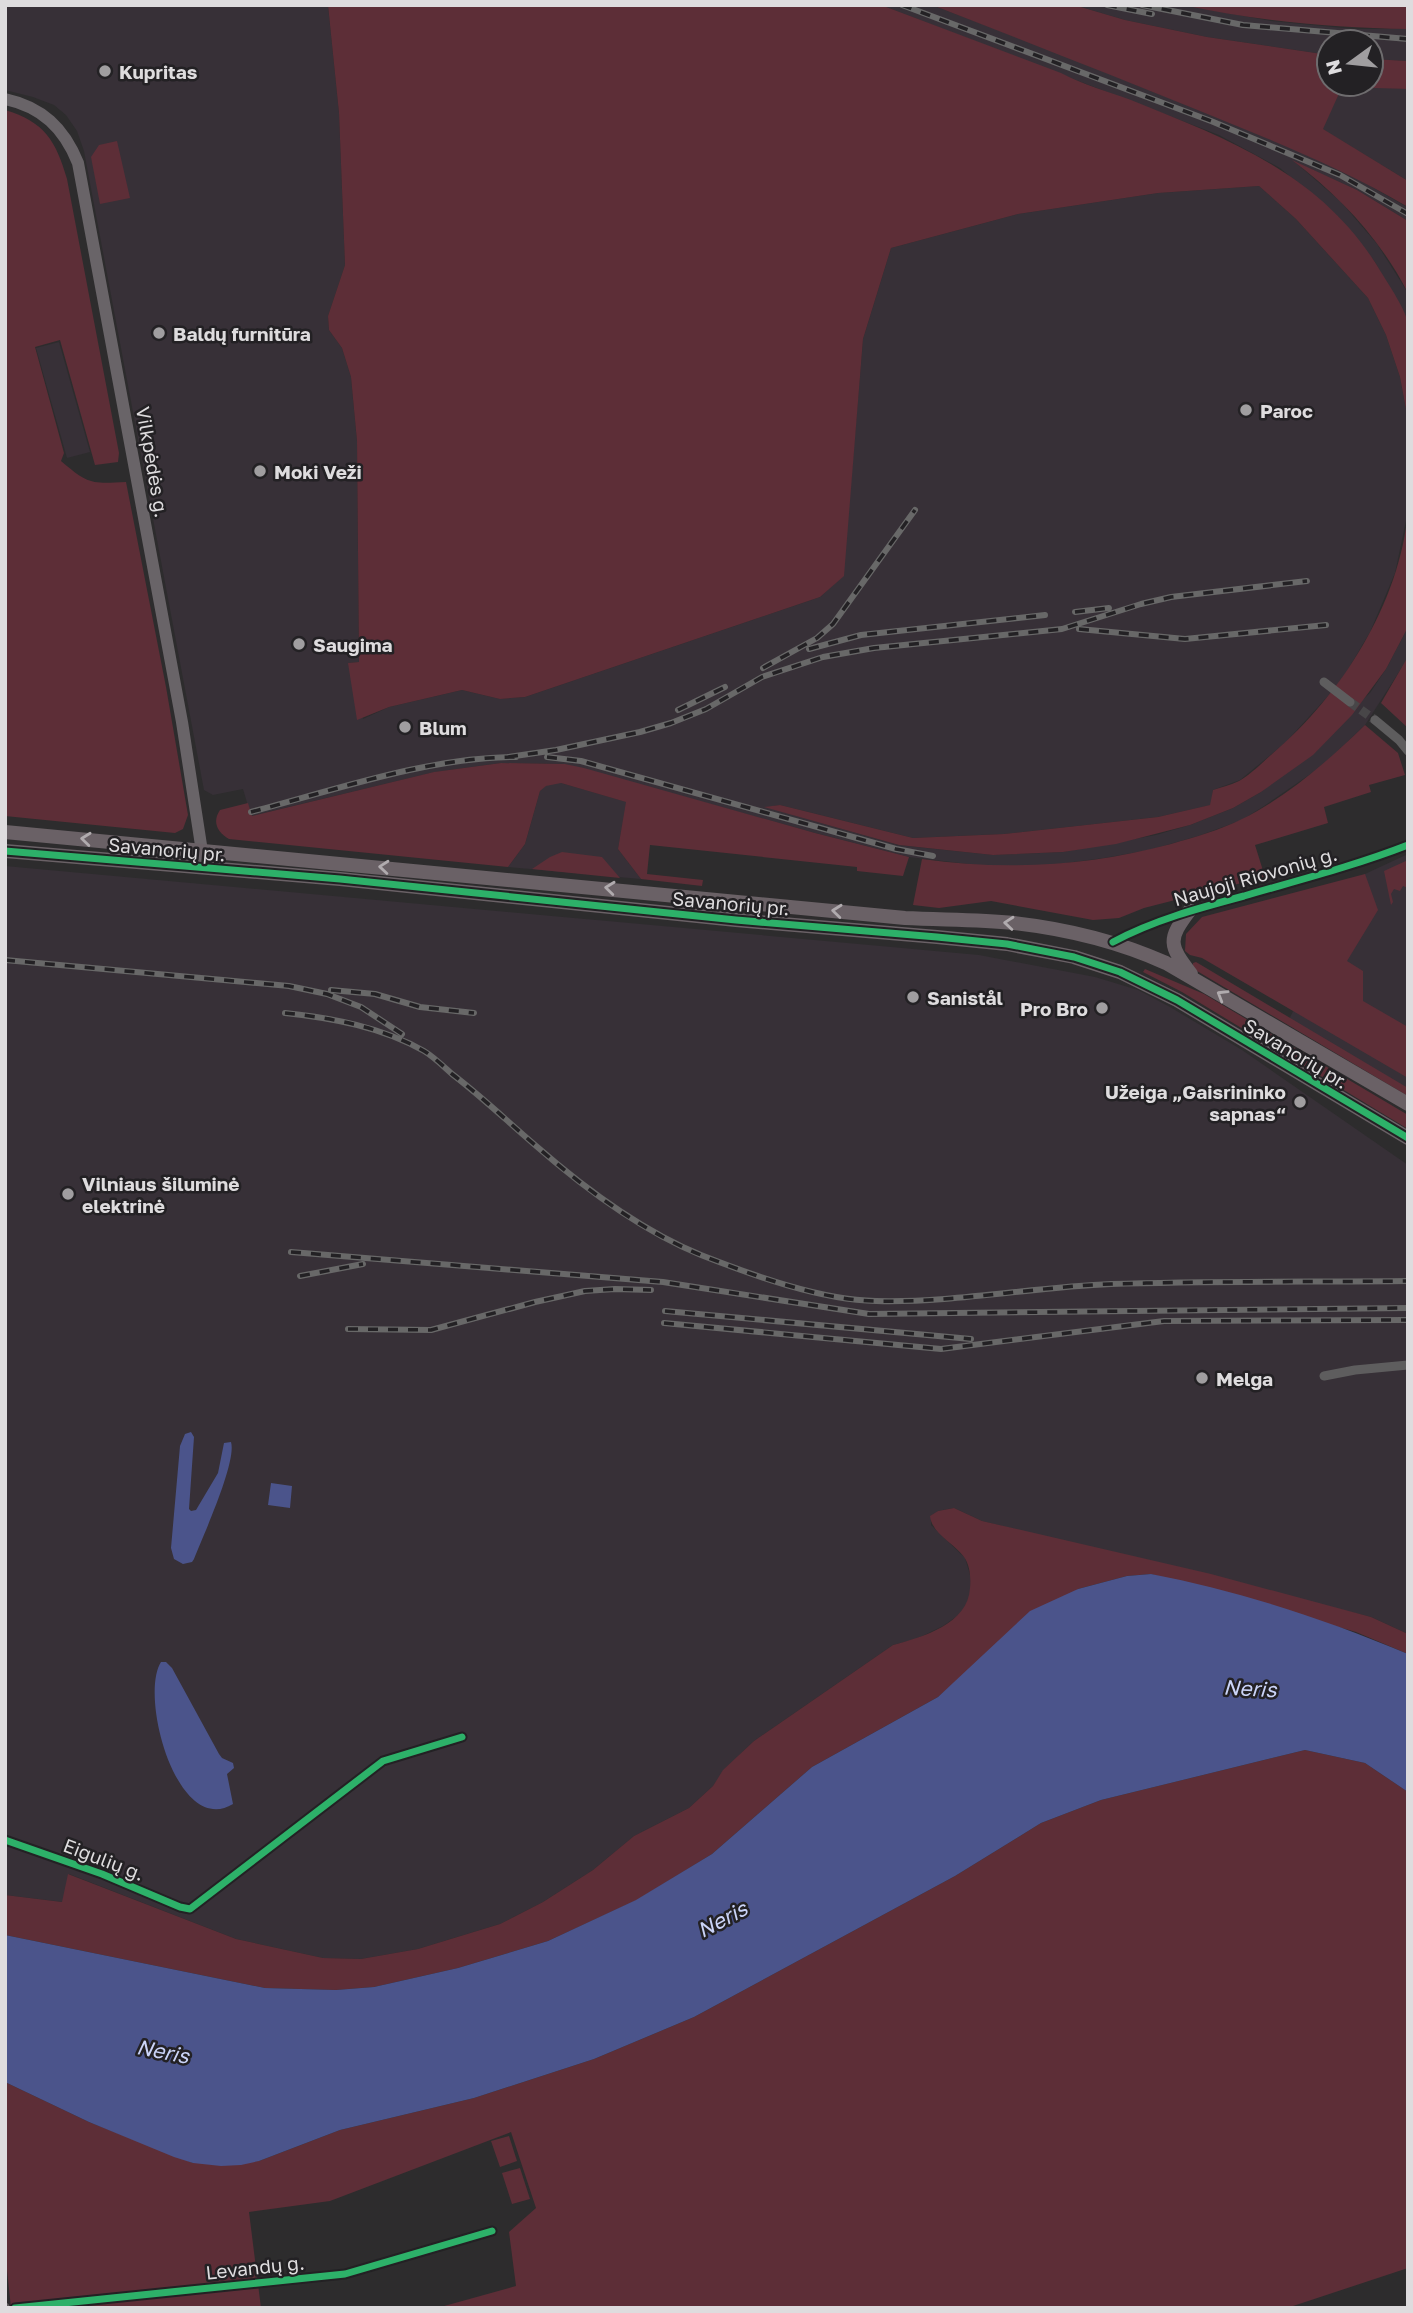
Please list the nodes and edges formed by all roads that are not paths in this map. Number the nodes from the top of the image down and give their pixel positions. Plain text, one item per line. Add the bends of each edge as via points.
1 (5, 99) edge
2 (1324, 682) dead end
3 (1350, 702) tunnel mouth
4 (1375, 720) tunnel mouth
5 (1408, 751) edge
6 (5, 832) edge
7 (1408, 845) edge
8 (202, 850) junction
9 (5, 851) edge
10 (203, 868) junction
11 (1190, 911) junction
12 (1113, 942) junction
13 (1095, 963) junction
14 (1194, 978) junction
15 (1408, 1104) edge
16 (1408, 1138) edge
17 (1408, 1365) edge
18 (1324, 1376) dead end
19 (462, 1737) dead end
20 (5, 1840) edge
21 (492, 2231) dead end
22 (15, 2308) edge

1 - 8 main road, Vilkpėdės g. via 51,120 69,141 78,163
2 - 3 street
4 - 5 street
8 -> 6 highway, Savanorių pr.
7 - 11 street, Naujoji Riovonių g.
8 - 10 main road, Vilkpėdės g.
12 -> 8 highway, Savanorių pr. via 1013,923 905,918
9 - 10 highway, Savanorių pr.
10 - 13 highway, Savanorių pr. via 993,943
11 - 12 street, Naujoji Riovonių g.
11 - 14 highway via 1172,942
12 - 13 highway
12 - 14 highway, Savanorių pr.
13 - 16 highway, Savanorių pr. via 1177,1000
15 -> 14 highway, Savanorių pr.
17 - 18 street
19 - 20 street, Eigulių g. via 383,1761 190,1909
21 - 22 street, Levandų g. via 345,2274

